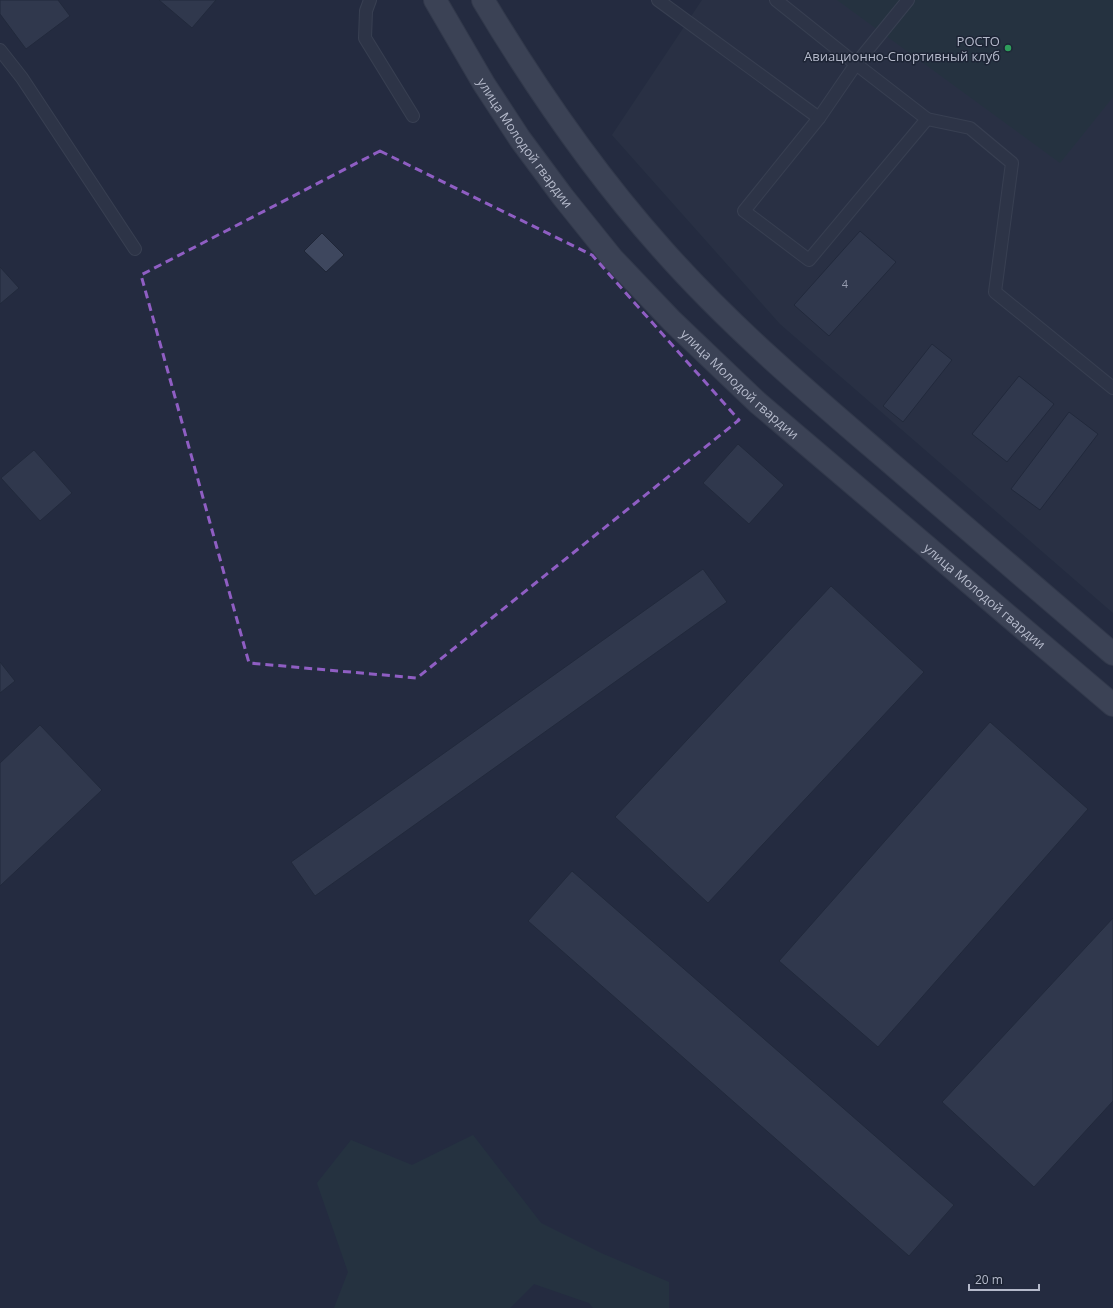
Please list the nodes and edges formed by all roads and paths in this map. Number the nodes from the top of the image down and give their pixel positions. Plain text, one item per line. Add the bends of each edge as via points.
1 (370, 0) edge
2 (435, 0) edge
3 (483, 0) edge
4 (658, 0) edge
5 (776, 0) edge
6 (908, 0) edge
7 (0, 50) edge
8 (856, 64) junction
9 (413, 116) dead end
10 (819, 118) junction
11 (927, 119) junction
12 (135, 249) dead end
13 (1113, 388) edge
14 (1113, 654) edge
15 (1113, 705) edge

1 - 9 lane via 366,11 365,38
2 - 15 main road, улица Молодой гвардии via 484,84 558,191 612,258 672,321 758,403
3 - 14 main road via 519,59 592,162 662,249 728,318 820,402
4 - 10 lane
5 - 8 lane
6 - 8 lane
7 - 12 lane via 22,78
8 - 10 lane
8 - 11 lane
10 - 11 lane via 744,211 809,260
11 - 13 lane via 970,128 1012,163 995,292

